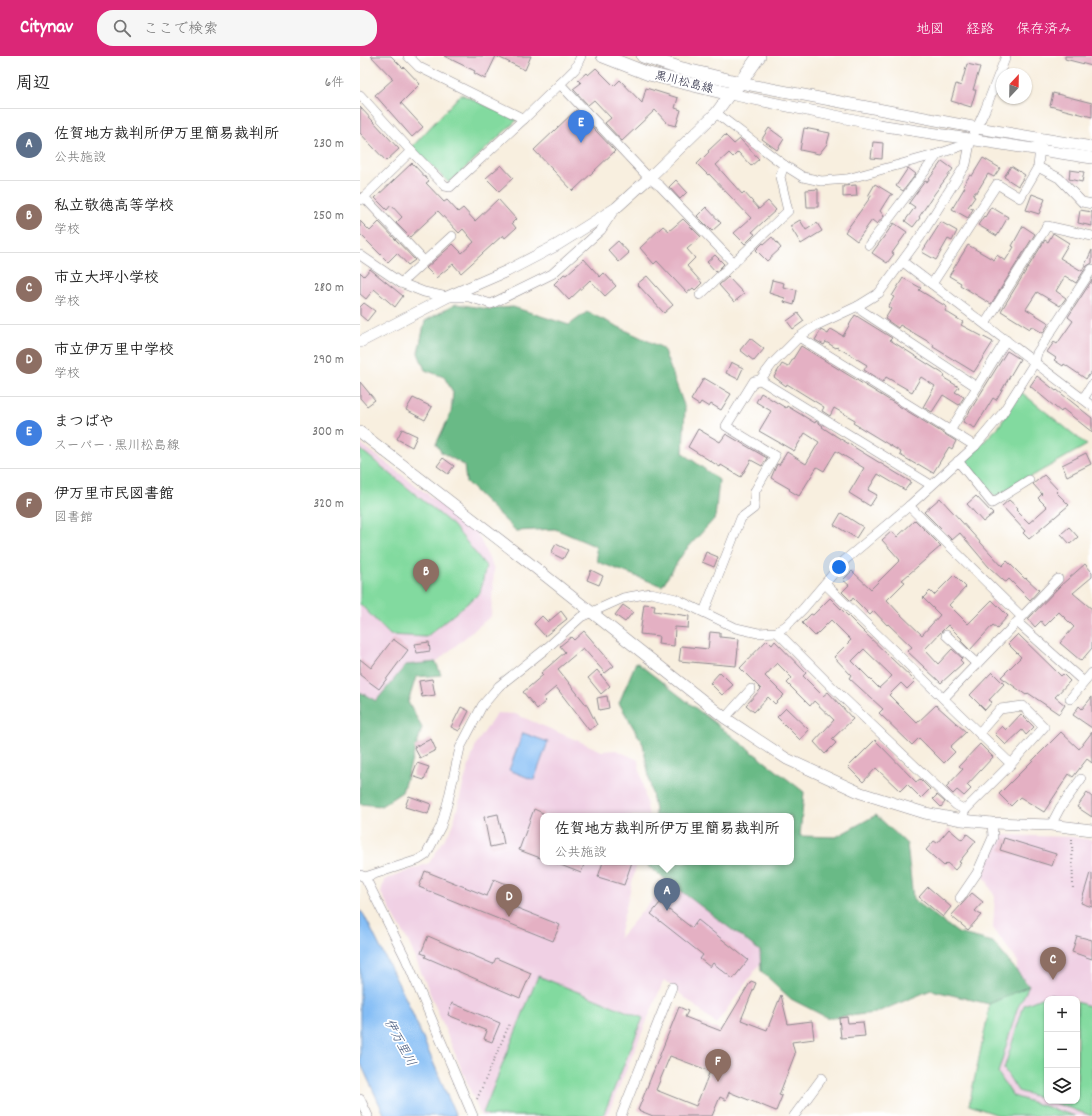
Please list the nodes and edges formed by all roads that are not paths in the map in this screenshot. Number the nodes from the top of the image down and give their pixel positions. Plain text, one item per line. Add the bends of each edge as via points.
1 (408, 56) edge
2 (581, 56) edge
3 (603, 56) edge
4 (643, 56) edge
5 (759, 56) edge
6 (1006, 56) edge
7 (740, 83) junction
8 (560, 84) junction
9 (730, 94) junction
10 (360, 95) edge
11 (716, 114) junction
12 (524, 119) junction
13 (978, 128) junction
14 (971, 142) junction
15 (1041, 144) junction
16 (1092, 147) edge
17 (411, 151) junction
18 (938, 154) junction
19 (1092, 158) edge
20 (784, 165) junction
21 (1038, 166) junction
22 (649, 178) junction
23 (361, 199) edge
24 (1092, 204) edge
25 (616, 208) junction
26 (452, 236) dead end
27 (1092, 236) edge
28 (869, 244) dead end
29 (360, 255) edge
30 (424, 261) junction
31 (903, 262) junction
32 (734, 263) junction
33 (1092, 269) edge
34 (401, 283) junction
35 (932, 284) junction
36 (700, 295) dead end
37 (447, 297) junction
38 (858, 306) junction
39 (985, 324) junction
40 (799, 337) junction
41 (1006, 340) junction
42 (360, 342) edge
43 (1035, 362) junction
44 (760, 380) junction
45 (1092, 385) edge
46 (977, 387) junction
47 (1083, 399) junction
48 (1092, 406) edge
49 (950, 431) junction
50 (360, 432) edge
51 (974, 446) junction
52 (958, 461) junction
53 (1029, 480) dead end
54 (931, 485) junction
55 (909, 506) junction
56 (1058, 579) dead end
57 (825, 584) junction
58 (590, 612) junction
59 (704, 612) junction
60 (1019, 620) junction
61 (777, 632) junction
62 (946, 635) dead end
63 (977, 664) junction
64 (1092, 673) edge
65 (1084, 682) junction
66 (751, 689) dead end
67 (944, 698) junction
68 (1070, 699) dead end
69 (725, 718) junction
70 (979, 733) junction
71 (1011, 764) junction
72 (1081, 779) dead end
73 (963, 815) junction
74 (992, 823) junction
75 (1051, 825) junction
76 (1092, 830) edge
77 (362, 876) edge
78 (960, 898) dead end
79 (672, 987) dead end
80 (822, 1078) dead end
81 (360, 1099) edge
82 (368, 1116) edge
83 (473, 1116) edge
84 (621, 1116) edge
85 (794, 1116) edge

1 - 12 street via 419,67
2 - 8 street via 575,69
3 - 9 main road, 黒川松島線 via 649,74
4 - 7 main road, 黒川松島線
5 - 7 main road, 黒川松島線
6 - 13 street
7 - 9 main road, 黒川松島線
7 - 13 street
8 - 12 street
8 - 22 street
9 - 11 street
9 - 14 street
10 - 17 street
11 - 20 street
11 - 22 street
12 - 17 street via 450,187
13 - 14 street
13 - 15 street
14 - 15 street
14 - 18 street
14 - 31 street via 966,164
15 - 16 street
15 - 19 street
15 - 21 street
17 - 23 street
18 - 20 street via 847,179 821,181 803,177
18 - 28 street
20 - 32 street via 780,177 788,211
21 - 24 street via 1059,178 1082,202
21 - 35 street via 1020,198 997,184
22 - 25 street
22 - 32 street via 660,186
23 - 30 street
25 - 37 street via 557,245 507,271
25 - 37 street via 601,230 552,274 492,304 469,297
26 - 30 street
27 - 39 street via 1047,226
29 - 34 street
30 - 34 street
31 - 35 street
31 - 38 street via 879,294
32 - 36 street
33 - 43 street via 1037,353
34 - 37 street
35 - 39 street
37 - 42 street
38 - 40 street via 815,326
38 - 46 street
39 - 41 street
40 - 44 street
40 - 49 street
41 - 43 street
41 - 46 street
43 - 47 street
43 - 51 street via 1002,414
44 - 54 street
44 - 59 street via 754,381 726,426 775,456 755,491 754,508 741,518
45 - 47 street
46 - 49 street
47 - 48 street
49 - 51 street
50 - 58 street
51 - 52 street
52 - 53 street via 992,503
52 - 54 street
54 - 55 street
55 - 57 street via 845,560
55 - 60 street
56 - 60 street
57 - 61 street via 798,615
57 - 67 street
58 - 59 street via 623,598 651,593
58 - 69 street
58 - 77 street via 499,686 482,706 460,748 441,826 426,855 418,860
59 - 61 street via 736,628 758,633
60 - 63 street
60 - 65 street
61 - 73 street via 951,800
62 - 63 street
63 - 67 street
64 - 65 street
65 - 68 street
66 - 69 street
67 - 70 street
69 - 73 street via 787,759 861,793 925,813
70 - 71 street
70 - 71 street via 1000,709 1023,706 1044,726
71 - 73 street
72 - 75 street
73 - 74 street
74 - 75 street
74 - 78 street via 993,836 977,873
75 - 76 street
77 - 83 street via 406,959
79 - 84 street
80 - 85 street
81 - 82 street

